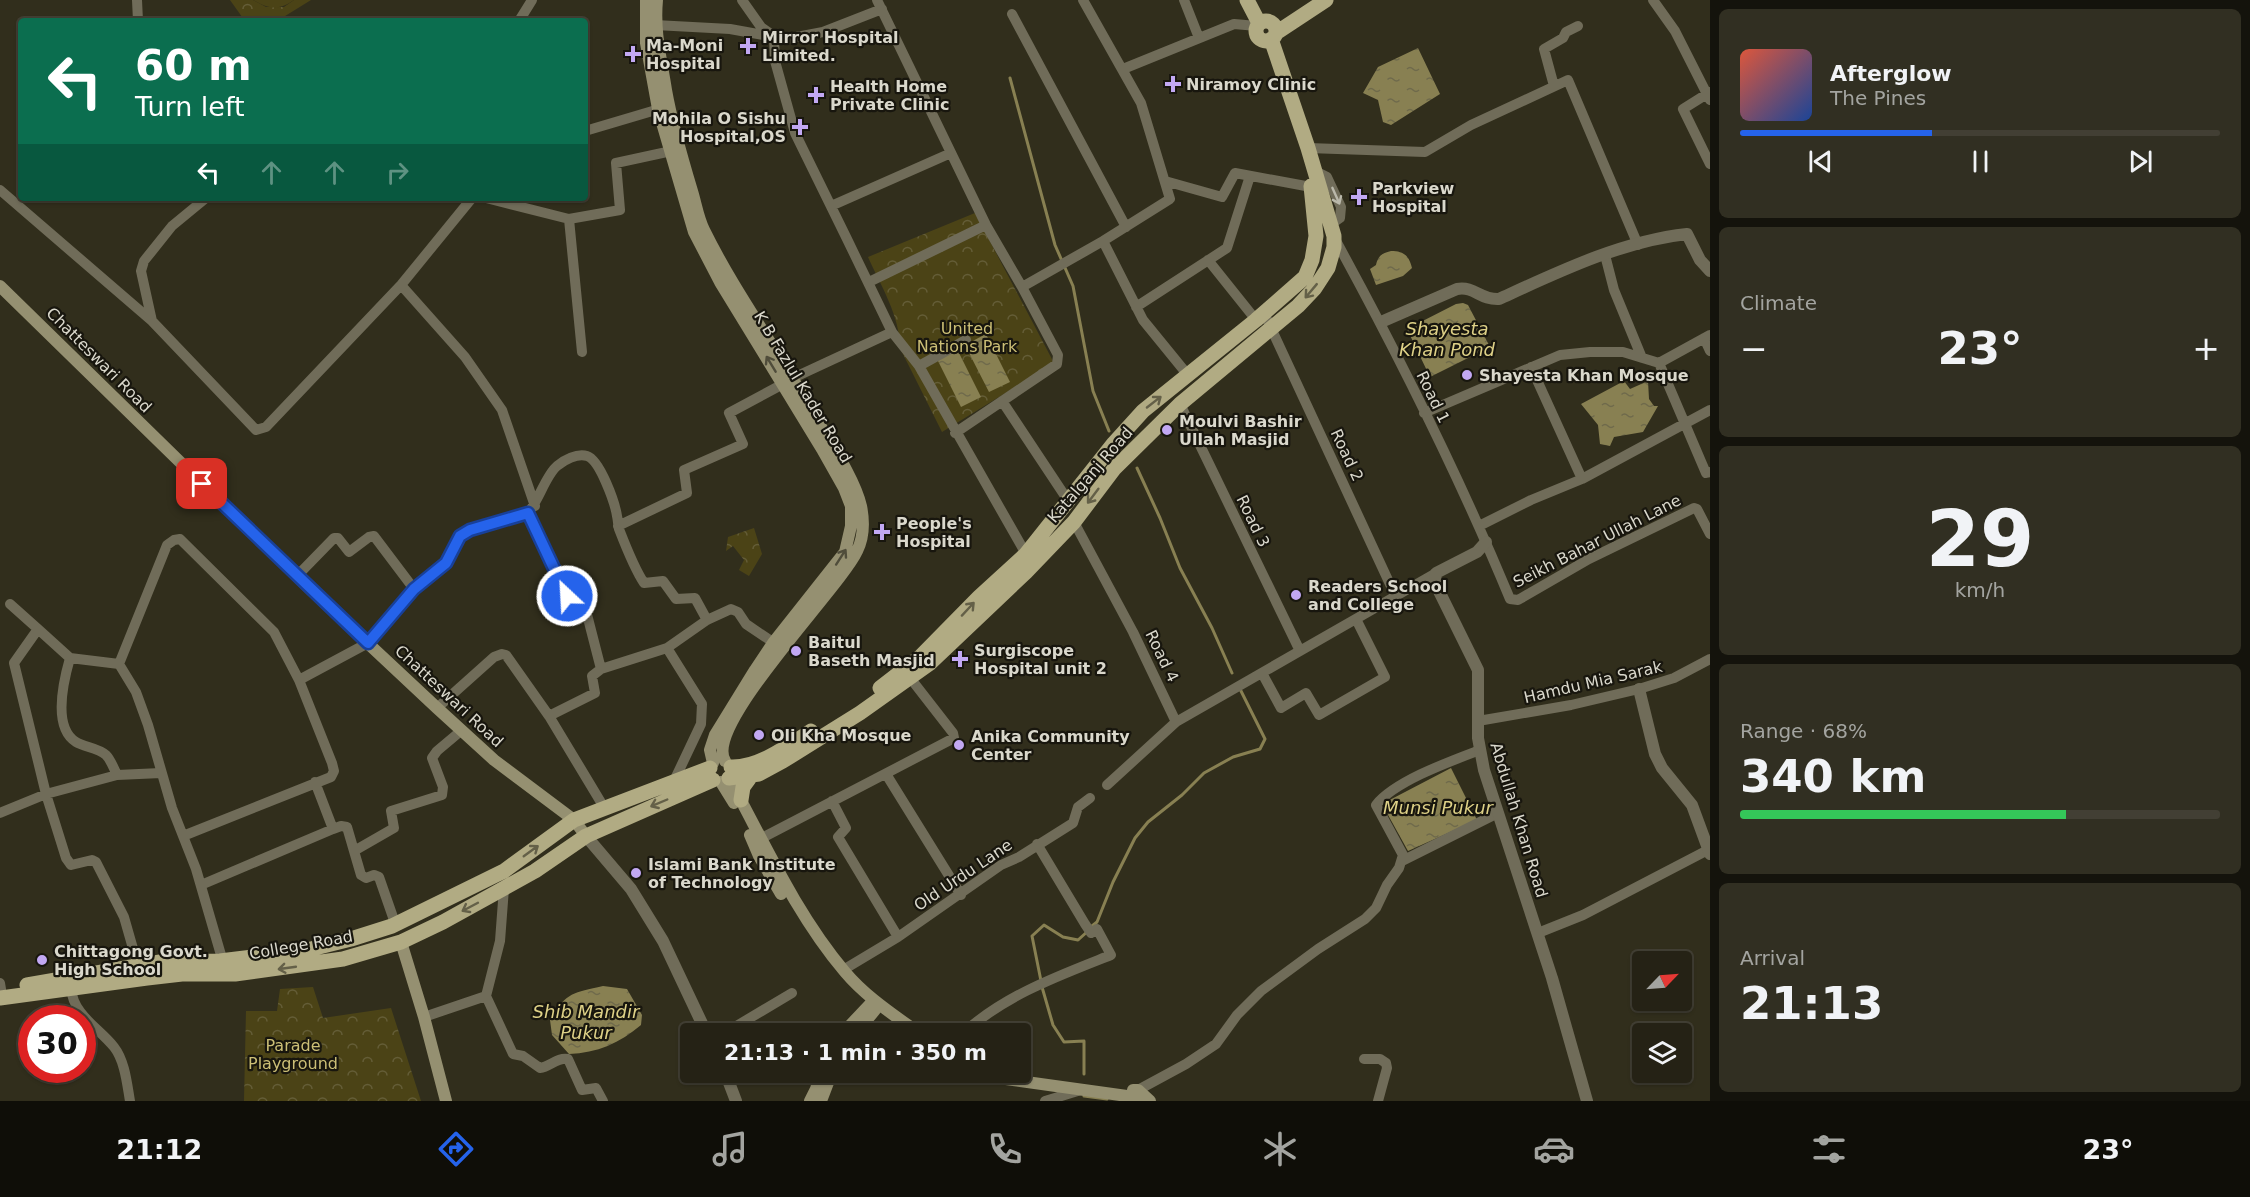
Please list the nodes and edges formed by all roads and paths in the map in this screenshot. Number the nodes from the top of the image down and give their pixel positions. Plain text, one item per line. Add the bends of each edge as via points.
1 (137, 0) edge
2 (532, 0) edge
3 (646, 0) edge
4 (657, 0) edge
5 (742, 0) edge
6 (1083, 0) edge
7 (1184, 0) edge
8 (1246, 0) edge
9 (1253, 0) edge
10 (1308, 0) edge
11 (1326, 0) edge
12 (1653, 0) edge
13 (879, 4) edge
14 (1012, 14) dead end
15 (138, 18) edge
16 (521, 18) edge
17 (655, 25) junction
18 (1578, 26) dead end
19 (1267, 29) junction
20 (774, 37) junction
21 (1199, 38) junction
22 (1123, 69) junction
23 (1554, 86) junction
24 (1709, 95) edge
25 (664, 107) junction
26 (588, 130) edge
27 (1308, 147) junction
28 (675, 150) junction
29 (951, 153) junction
30 (1710, 164) edge
31 (1250, 176) junction
32 (1165, 181) junction
33 (1311, 187) junction
34 (0, 190) edge
35 (202, 201) edge
36 (470, 201) edge
37 (498, 201) edge
38 (831, 206) junction
39 (569, 219) junction
40 (986, 225) junction
41 (1126, 227) junction
42 (1332, 230) junction
43 (1103, 241) junction
44 (1638, 245) junction
45 (1605, 255) junction
46 (1208, 260) junction
47 (1312, 260) junction
48 (1328, 268) junction
49 (1710, 271) edge
50 (869, 282) junction
51 (401, 285) junction
52 (0, 286) edge
53 (1022, 287) junction
54 (1136, 307) junction
55 (1260, 317) junction
56 (152, 321) junction
57 (1381, 322) junction
58 (1272, 327) junction
59 (892, 332) junction
60 (1707, 336) edge
61 (966, 340) dead end
62 (1710, 351) edge
63 (582, 352) dead end
64 (1642, 358) junction
65 (1659, 363) junction
66 (919, 366) junction
67 (1531, 367) junction
68 (1187, 374) junction
69 (788, 381) junction
70 (1002, 401) junction
71 (1180, 404) junction
72 (1710, 410) edge
73 (1424, 413) junction
74 (1684, 422) junction
75 (955, 433) junction
76 (1710, 472) edge
77 (1582, 479) junction
78 (1069, 502) junction
79 (532, 509) junction
80 (1074, 522) junction
81 (618, 526) junction
82 (1479, 526) junction
83 (1710, 534) edge
84 (1486, 542) junction
85 (1026, 554) junction
86 (1436, 573) junction
87 (297, 576) junction
88 (414, 589) junction
89 (1395, 595) junction
90 (10, 604) dead end
91 (1356, 619) junction
92 (707, 620) junction
93 (38, 629) junction
94 (368, 643) junction
95 (777, 645) junction
96 (667, 648) junction
97 (1300, 651) junction
98 (70, 658) junction
99 (1710, 659) edge
100 (119, 664) junction
101 (601, 669) junction
102 (1262, 673) junction
103 (911, 679) junction
104 (299, 680) junction
105 (1639, 689) junction
106 (437, 708) junction
107 (549, 716) junction
108 (1479, 721) junction
109 (1176, 722) junction
110 (462, 730) junction
111 (1480, 750) junction
112 (720, 771) junction
113 (161, 773) junction
114 (886, 774) junction
115 (117, 775) junction
116 (751, 776) junction
117 (674, 781) junction
118 (315, 782) junction
119 (1107, 785) dead end
120 (46, 794) junction
121 (1090, 798) dead end
122 (741, 800) junction
123 (832, 801) junction
124 (605, 809) junction
125 (0, 813) edge
126 (1498, 813) junction
127 (574, 820) junction
128 (333, 829) junction
129 (183, 836) junction
130 (586, 836) junction
131 (760, 839) junction
132 (1037, 844) junction
133 (354, 851) junction
134 (1709, 852) edge
135 (1402, 861) junction
136 (201, 885) junction
137 (504, 888) junction
138 (961, 895) junction
139 (393, 926) junction
140 (1538, 933) junction
141 (898, 937) junction
142 (401, 942) junction
143 (138, 966) junction
144 (221, 967) junction
145 (843, 970) junction
146 (71, 988) junction
147 (0, 990) edge
148 (792, 993) dead end
149 (486, 996) junction
150 (874, 1005) junction
151 (424, 1017) junction
152 (702, 1023) edge
153 (742, 1023) edge
154 (854, 1023) edge
155 (862, 1023) edge
156 (894, 1023) edge
157 (903, 1023) edge
158 (976, 1023) edge
159 (1364, 1059) dead end
160 (1031, 1078) edge
161 (1031, 1082) edge
162 (729, 1083) edge
163 (818, 1083) edge
164 (828, 1083) edge
165 (1079, 1089) junction
166 (1137, 1096) edge
167 (130, 1101) edge
168 (446, 1101) edge
169 (603, 1101) edge
170 (736, 1101) edge
171 (810, 1101) edge
172 (821, 1101) edge
173 (1045, 1101) edge
174 (1150, 1101) edge
175 (1378, 1101) edge
176 (1587, 1101) edge

1 - 15 street
2 - 16 street
3 - 25 main road, K B Fazlul Kader Road via 646,44
4 - 17 main road, K B Fazlul Kader Road
5 - 20 street via 761,27
6 - 22 street
7 - 21 street
8 - 19 main road
9 - 19 main road
10 - 19 main road
11 - 19 main road
12 - 24 street via 1675,31
13 - 20 street via 823,32 786,39
13 - 29 street
14 - 41 street
17 - 20 street via 730,29
17 - 25 main road, K B Fazlul Kader Road
18 - 23 street via 1544,49
19 - 21 street via 1234,24
19 - 27 main road, Katalganj Road
19 - 33 main road, Katalganj Road
20 - 38 street via 775,62 795,133
21 - 22 street
22 - 32 street via 1141,103
23 - 27 street via 1471,125 1425,152
23 - 44 street via 1570,82
24 - 30 street via 1683,109
25 - 26 street
25 - 28 main road, K B Fazlul Kader Road
27 -> 42 main road, Katalganj Road
28 - 39 street via 616,162 620,210
28 - 69 main road, K B Fazlul Kader Road via 703,228
29 - 38 street
29 - 40 street
31 - 32 street via 1235,173 1222,197
31 - 33 street
31 - 46 street via 1227,248
32 - 41 street via 1170,199
33 - 47 main road, Katalganj Road via 1317,236
34 - 56 street
35 - 56 street via 172,226 144,261 141,271
36 - 51 street
37 - 39 street
38 - 50 street
39 - 63 street
40 - 50 street
40 - 53 street
41 - 43 street
42 - 48 main road, Katalganj Road via 1334,248
42 - 57 street, Road 1
43 - 53 street
43 - 54 street
44 - 45 street
44 - 49 street via 1687,234
45 - 57 street via 1499,299 1488,299 1466,287
45 - 64 street via 1614,291
46 - 54 street
46 - 55 street, Road 2
47 - 48 main road
47 - 55 main road, Katalganj Road via 1305,277
48 -> 58 main road, Katalganj Road via 1315,288
50 - 59 street
51 - 56 street via 261,430 256,430
51 - 79 street via 465,357 502,410
52 - 87 main road, Chatteswari Road
53 - 70 street via 1058,359 1057,364
54 - 68 street
55 - 58 street, Road 2
55 - 68 main road, Katalganj Road
57 - 73 street, Road 1
58 - 71 main road, Katalganj Road
58 - 89 street, Road 2
59 - 66 street
59 - 69 street
60 - 62 street
60 - 65 street
61 - 66 street
64 - 65 street
64 - 67 street via 1623,352 1560,354
65 - 74 street
66 - 75 street
67 - 73 street
67 - 77 street
78 -> 68 main road, Katalganj Road via 1143,411
69 - 81 street via 729,414 743,444 684,470 687,493
69 - 95 main road, K B Fazlul Kader Road via 851,480 861,505 863,527 853,559
70 - 75 street
70 - 78 street
71 -> 80 main road, Katalganj Road via 1114,469
71 - 97 street, Road 3
72 - 74 street
73 - 82 street, Road 1
74 - 76 street via 1706,472
74 - 77 street
75 - 85 street
77 - 82 street
78 - 85 main road, Katalganj Road
79 - 81 street via 555,467 571,458 587,456 612,496
79 - 88 street via 460,536 446,563
79 - 101 street via 567,596 582,595
80 - 103 main road, Katalganj Road via 1011,587
80 - 109 street, Road 4
81 - 92 street via 644,584 663,581 676,599 695,598
82 - 84 street, Road 1
83 - 84 street, Seikh Bahar Ullah Lane via 1694,508 1514,601
84 - 86 street via 1477,552
112 -> 85 main road, Katalganj Road via 764,759 875,692 920,657
86 - 89 street
86 - 108 street, Abdullah Khan Road via 1440,596 1478,670
87 - 88 street via 334,538 349,552 374,536
87 - 94 main road, Chatteswari Road
88 - 94 street
89 - 91 street
90 - 93 street
91 - 97 street
91 - 102 street via 1385,677 1328,710 1319,715 1306,693 1281,708
92 - 95 street via 734,610 746,624
92 - 96 street
93 - 98 street
93 - 120 street via 14,663
94 - 104 street
94 - 106 main road, Chatteswari Road
95 - 112 main road, K B Fazlul Kader Road via 715,735 710,750
96 - 101 street
96 - 117 street via 702,704 703,714
97 - 102 street
98 - 100 street
98 - 115 street via 62,701 67,733 75,742 105,753
99 - 105 street, Hamdu Mia Sarak via 1674,678
100 - 104 street via 167,545 180,540 274,632
100 - 113 street via 140,703
101 - 107 street via 592,676 595,693
102 - 109 street
103 - 114 street via 954,738
103 - 116 main road, Katalganj Road via 797,753
104 - 118 street via 334,771 331,777
105 - 108 street, Hamdu Mia Sarak
105 - 134 street via 1655,754 1692,805
106 - 107 street via 502,654
106 - 110 main road, Chatteswari Road
107 - 124 street
108 - 111 street, Abdullah Khan Road
109 - 119 street
110 - 127 main road, Chatteswari Road via 494,760
110 - 133 street via 432,758 443,787 442,795 392,811 394,828
111 - 126 street, Abdullah Khan Road
111 - 135 street via 1420,776 1376,805 1403,855
112 - 116 main road, Katalganj Road
112 - 117 main road, College Road
112 - 122 main road
112 -> 130 main road, College Road
112 - 150 main road via 759,856 787,905 836,972
113 - 115 street
113 - 129 street
114 - 123 street
114 - 138 street
115 - 120 street
116 - 122 main road via 742,787
117 - 124 main road, College Road
118 - 128 street
118 - 129 street
120 - 125 street
120 - 143 street via 70,864 92,860 103,874 124,917
121 - 132 street, Old Urdu Lane via 1078,807 1073,824
122 - 131 main road
123 - 131 street
123 - 141 street via 846,828 838,837
124 - 127 main road, College Road
126 - 135 street
126 - 140 street, Abdullah Khan Road
127 - 130 main road, Chatteswari Road
139 -> 127 main road, College Road via 504,871
128 - 133 street via 346,827
128 - 136 street
129 - 136 street
130 - 137 main road, College Road
130 - 152 street via 631,888 663,941
131 - 145 main road via 793,900
132 - 138 street, Old Urdu Lane
132 - 158 street via 1088,928 1097,929 1111,955 1034,986 998,1005
133 - 139 street via 364,878 377,874 379,877
134 - 140 street
135 - 166 street via 1376,908 1365,919 1261,991 1216,1044
136 - 144 street
137 -> 142 main road, College Road
137 - 149 street via 500,941
138 - 141 street, Old Urdu Lane
139 - 144 main road, College Road via 307,950
140 - 176 street, Abdullah Khan Road
141 - 145 street, Old Urdu Lane
142 -> 144 main road, College Road via 344,959 286,968
142 - 151 main road
143 - 144 main road, College Road via 160,962
143 - 147 main road, College Road
144 - 146 main road, College Road
145 - 150 main road
146 - 147 main road, College Road
146 - 167 street via 71,996 84,1018 120,1058
148 - 153 street
149 - 151 street
149 - 169 street via 513,1053 540,1068 568,1059 582,1090 596,1088
150 - 154 main road
150 - 155 main road
150 - 156 main road
150 - 157 main road
151 - 168 main road
159 - 175 street via 1386,1063
160 - 166 main road
161 - 165 main road
162 - 170 street
163 - 171 main road
164 - 172 main road
165 - 166 main road
165 - 173 street
166 - 174 main road

